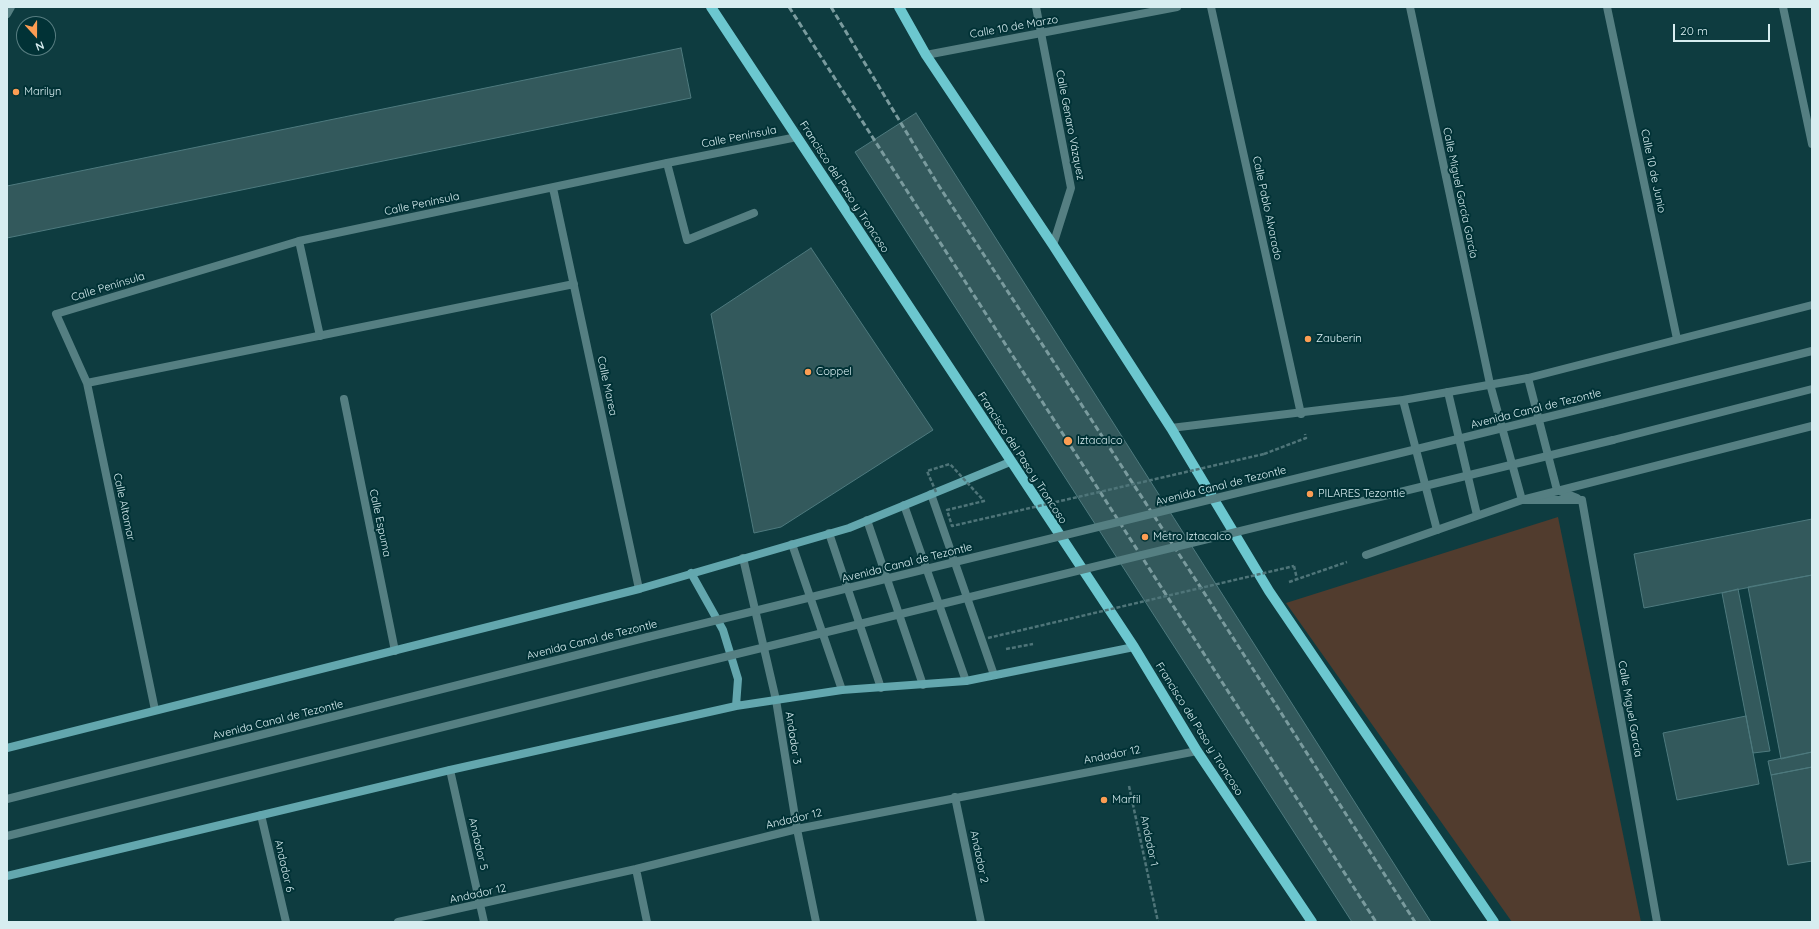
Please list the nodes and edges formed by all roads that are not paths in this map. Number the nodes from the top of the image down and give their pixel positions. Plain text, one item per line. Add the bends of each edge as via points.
1 (11, 7) edge
2 (711, 7) edge
3 (899, 7) edge
4 (1036, 7) edge
5 (1177, 7) edge
6 (1211, 7) edge
7 (1410, 7) edge
8 (1607, 7) edge
9 (1783, 7) edge
10 (7, 14) edge
11 (1042, 34) junction
12 (926, 54) junction
13 (797, 137) junction
14 (1812, 144) edge
15 (667, 163) junction
16 (553, 188) junction
17 (754, 213) dead end
18 (299, 241) junction
19 (1053, 245) junction
20 (574, 284) junction
21 (1812, 305) edge
22 (56, 314) joint
23 (320, 336) junction
24 (1677, 339) junction
25 (1812, 351) edge
26 (1528, 378) junction
27 (87, 383) junction
28 (1490, 384) junction
29 (1812, 389) edge
30 (1448, 392) junction
31 (344, 399) dead end
32 (1403, 400) junction
33 (1301, 414) junction
34 (1812, 426) edge
35 (1171, 428) junction
36 (1010, 462) junction
37 (1557, 490) junction
38 (933, 493) junction
39 (1522, 500) junction
40 (1582, 500) junction
41 (904, 505) junction
42 (1477, 515) junction
43 (868, 520) junction
44 (1437, 530) junction
45 (829, 533) junction
46 (792, 544) junction
47 (1366, 555) road end
48 (743, 558) junction
49 (691, 573) junction
50 (639, 589) junction
51 (1134, 647) junction
52 (395, 651) junction
53 (994, 675) junction
54 (966, 682) junction
55 (922, 685) junction
56 (881, 688) junction
57 (842, 690) junction
58 (776, 700) junction
59 (736, 706) junction
60 (155, 710) junction
61 (7, 748) edge
62 (1197, 751) junction
63 (450, 770) junction
64 (955, 797) junction
65 (7, 799) edge
66 (261, 815) junction
67 (797, 829) junction
68 (7, 836) edge
69 (636, 869) junction
70 (7, 876) edge
71 (480, 905) junction
72 (286, 922) edge
73 (398, 922) edge
74 (484, 922) edge
75 (647, 922) edge
76 (816, 922) edge
77 (981, 922) edge
78 (1312, 922) edge
79 (1494, 922) edge
80 (1657, 922) edge

1 - 10 street
2 - 13 main road, Francisco del Paso y Troncoso
3 - 12 main road
4 - 11 street, Calle Genaro Vázquez
5 - 11 street, Calle 10 de Marzo
6 - 33 street, Calle Pablo Alvarado
7 - 28 street, Calle Miguel García García
8 - 24 street, Calle 10 de Junio
9 - 14 street
11 - 12 street, Calle 10 de Marzo
11 - 19 street, Calle Genaro Vázquez via 1070,188
12 - 19 main road
13 - 15 street, Calle Península
13 - 36 main road, Francisco del Paso y Troncoso
15 - 16 street, Calle Península
15 - 17 street via 687,240
16 - 18 street, Calle Península
16 - 20 street, Calle Marea
18 - 22 street, Calle Península
18 - 23 street
19 - 35 main road
20 - 23 street
20 - 50 street, Calle Marea
21 - 24 street
22 - 27 street, Calle Altamar
23 - 27 street
24 - 26 street
25 - 65 street, Avenida Canal de Tezontle, bridge via 648,637
26 - 28 street
26 - 37 street
27 - 60 street, Calle Altamar
28 - 30 street
28 - 39 street
29 - 68 street, bridge
30 - 32 street
30 - 42 street
31 - 52 street, Calle Espuma
32 - 33 street
32 - 44 street
33 - 35 street
34 - 37 street
35 - 79 main road via 1269,591
36 - 38 main road
36 - 51 main road, Francisco del Paso y Troncoso
37 - 39 street
37 - 40 street
38 - 41 main road
38 - 53 street
39 - 40 street
39 - 42 street
40 - 80 street, Calle Miguel García
41 - 43 main road
41 - 54 street
42 - 44 street
43 - 45 main road
43 - 55 street
44 - 47 street
45 - 46 main road
45 - 56 street
46 - 48 main road
46 - 57 street
48 - 49 main road
48 - 58 street, Andador 3
49 - 50 main road
49 - 59 main road via 723,630 738,679
50 - 52 main road
51 - 53 main road
51 - 62 main road, Francisco del Paso y Troncoso
52 - 60 main road
53 - 54 main road
54 - 55 main road
55 - 56 main road
56 - 57 main road
57 - 58 main road
58 - 59 main road
58 - 67 street, Andador 3
59 - 63 main road
60 - 61 main road
62 - 64 street, Andador 12
62 - 78 main road, Francisco del Paso y Troncoso
63 - 66 main road
63 - 71 street, Andador 5
64 - 67 street, Andador 12
64 - 77 street, Andador 2
66 - 70 main road
66 - 72 street, Andador 6
67 - 69 street, Andador 12
67 - 76 street, Andador 3
69 - 71 street, Andador 12
69 - 75 street
71 - 73 street, Andador 12
71 - 74 street, Andador 5

